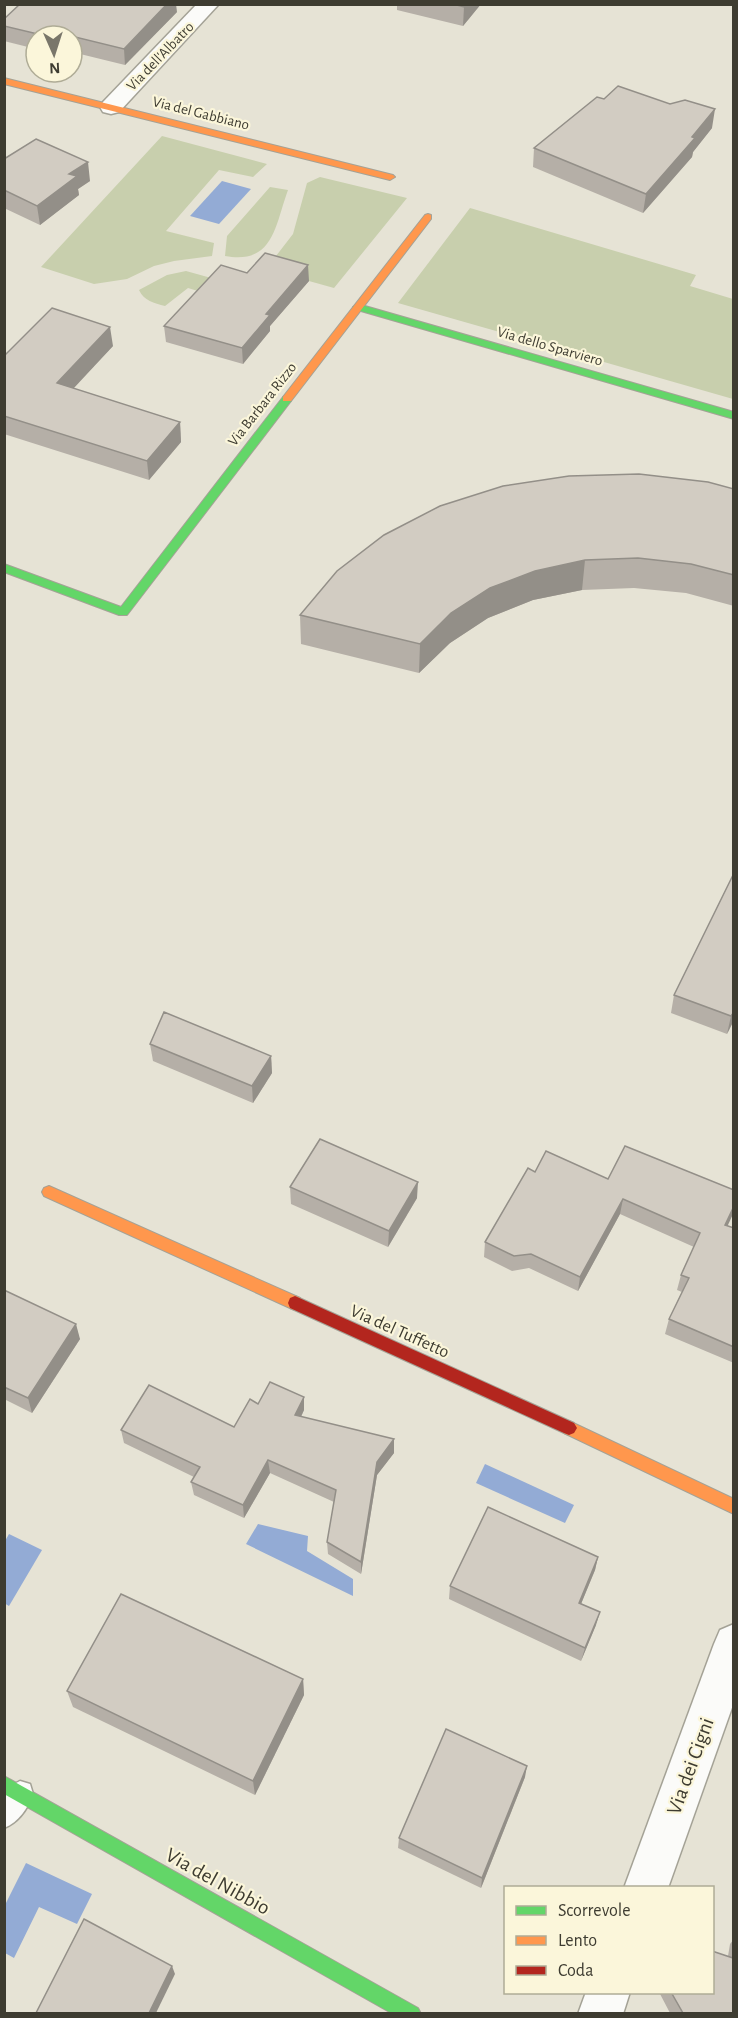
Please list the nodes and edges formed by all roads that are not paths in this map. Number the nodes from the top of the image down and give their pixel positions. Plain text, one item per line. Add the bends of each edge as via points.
1 (209, 4) edge
2 (4, 81) edge
3 (111, 106) junction
4 (390, 177) dead end
5 (428, 217) dead end
6 (358, 307) junction
7 (734, 416) edge
8 (4, 568) edge
9 (49, 1192) dead end
10 (734, 1507) edge
11 (734, 1644) edge
12 (12, 1789) edge
13 (4, 1815) edge
14 (646, 1886) edge
15 (607, 1994) edge
16 (412, 2013) edge
17 (600, 2013) edge

1 - 3 street, Via dell'Albatro
2 - 3 street, Via del Gabbiano
3 - 4 street, Via del Gabbiano
5 - 6 street, Via Barbara Rizzo
6 - 7 street, Via dello Sparviero
6 - 8 street, Via Barbara Rizzo via 123,612
9 - 10 street, Via del Tuffetto via 544,1416
11 - 14 street, Via dei Cigni
12 - 13 lane
12 - 16 street, Via del Nibbio
15 - 17 street

